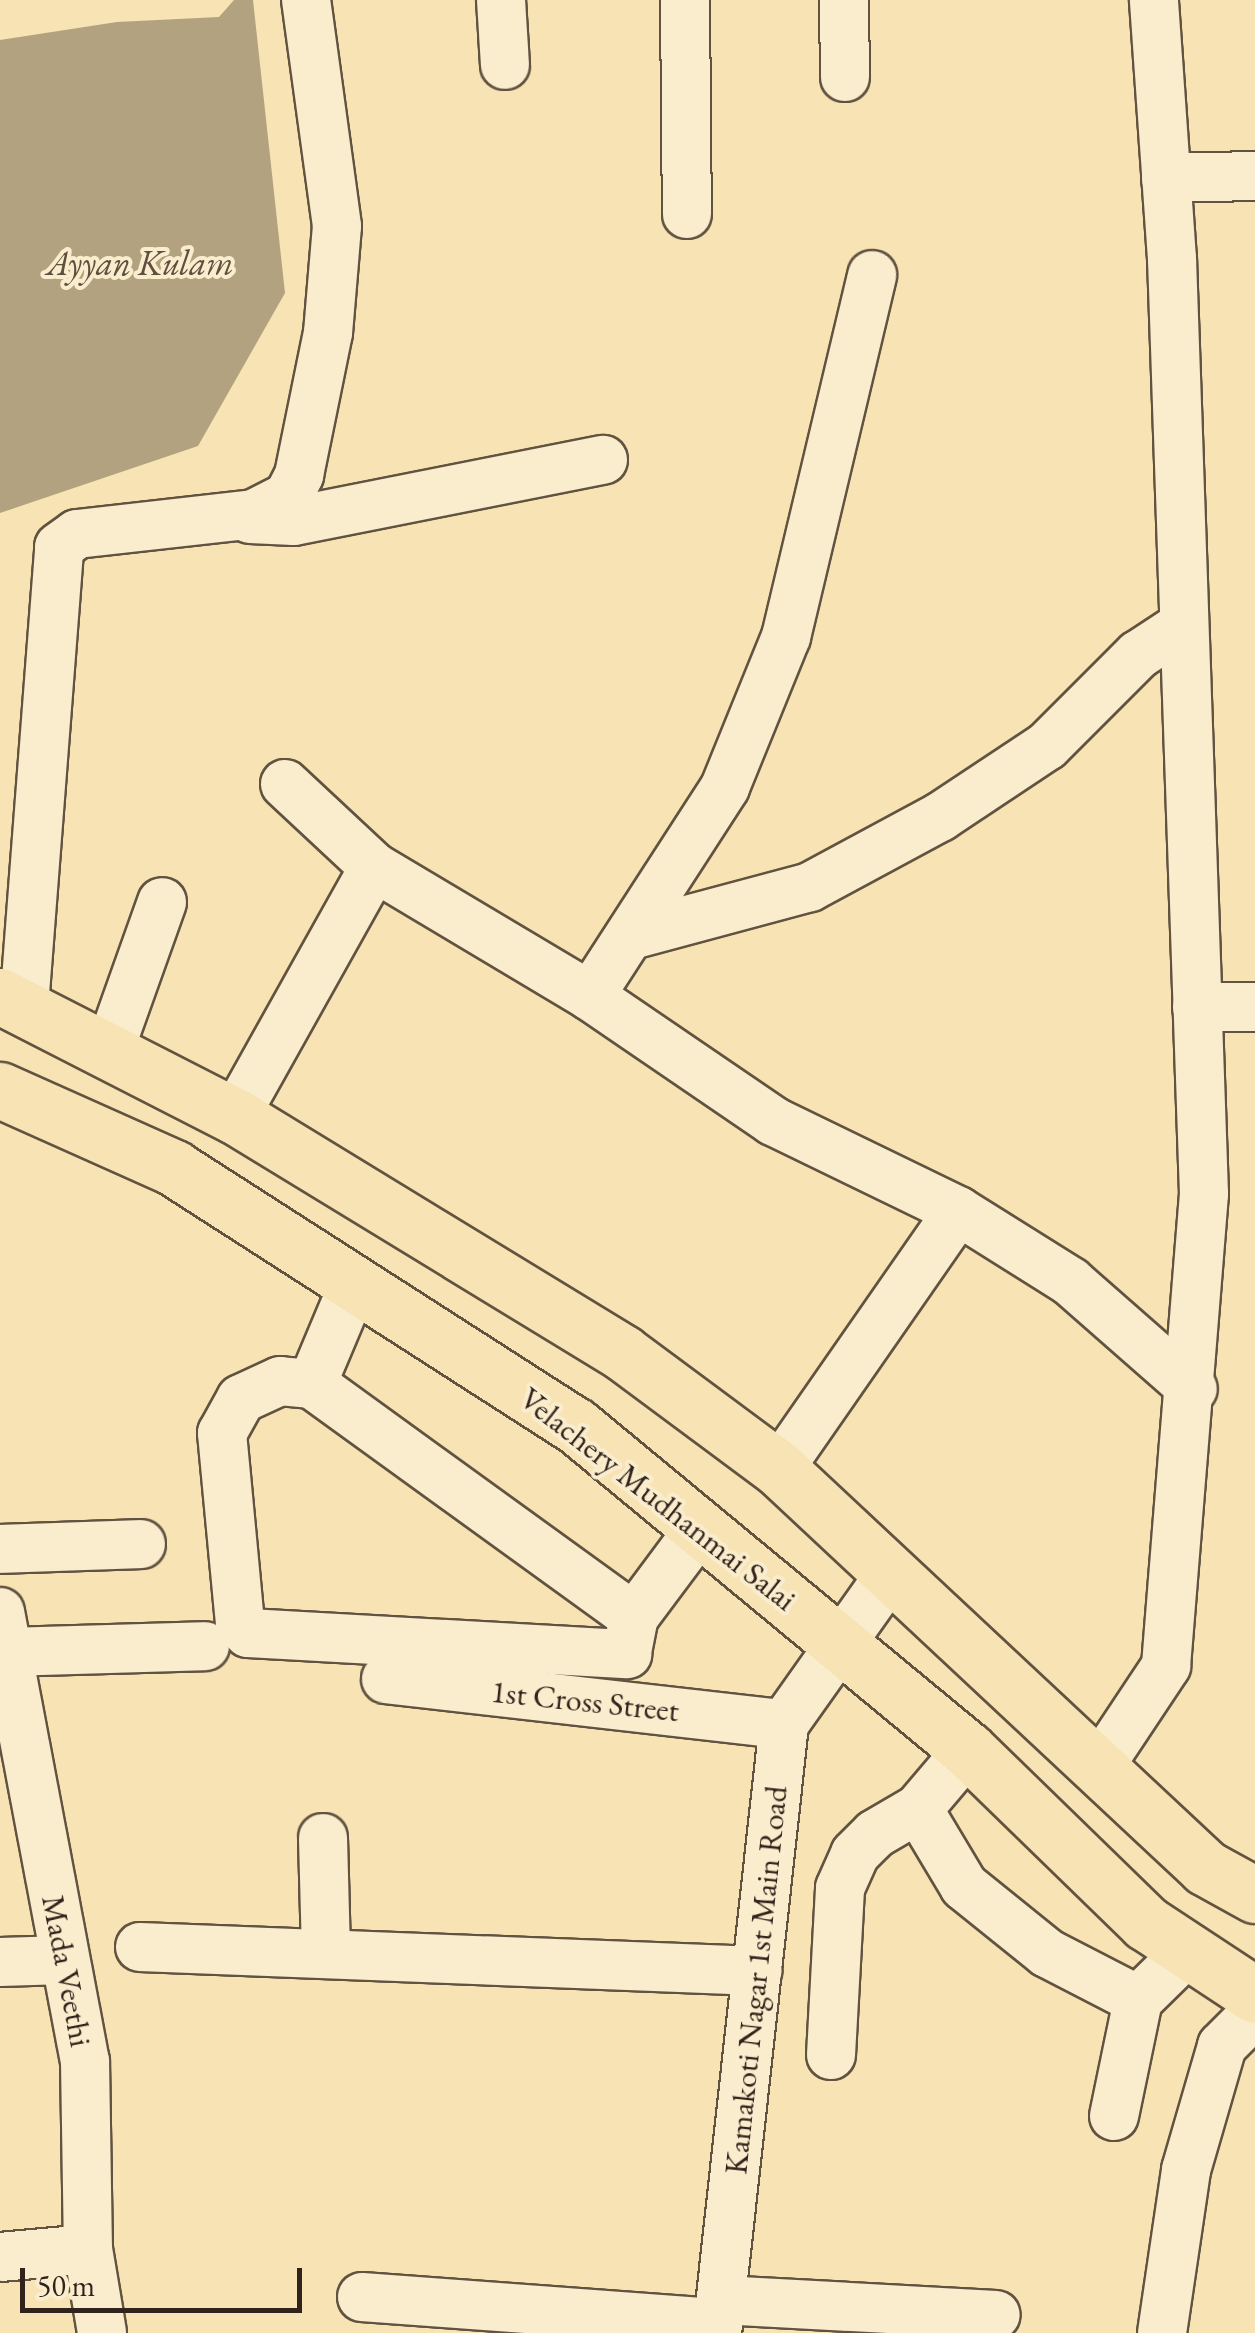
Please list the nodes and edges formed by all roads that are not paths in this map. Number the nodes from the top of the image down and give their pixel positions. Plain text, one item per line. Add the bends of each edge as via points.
1 (306, 0) edge
2 (501, 0) edge
3 (685, 0) edge
4 (844, 0) edge
5 (1154, 0) edge
6 (505, 65) dead end
7 (845, 77) dead end
8 (1255, 176) edge
9 (1166, 178) junction
10 (686, 214) dead end
11 (872, 275) dead end
12 (603, 460) dead end
13 (237, 516) junction
14 (1184, 624) junction
15 (285, 784) dead end
16 (374, 867) junction
17 (162, 902) dead end
18 (635, 934) junction
19 (590, 996) junction
20 (12, 1001) edge
21 (1198, 1007) junction
22 (1255, 1007) edge
23 (109, 1052) junction
24 (0, 1090) edge
25 (235, 1116) junction
26 (958, 1211) junction
27 (354, 1284) junction
28 (312, 1384) junction
29 (1193, 1389) junction
30 (779, 1469) junction
31 (701, 1527) junction
32 (140, 1544) dead end
33 (0, 1549) edge
34 (891, 1573) junction
35 (630, 1636) junction
36 (838, 1642) junction
37 (205, 1646) dead end
38 (5, 1657) edge
39 (386, 1679) dead end
40 (623, 1705) junction
41 (784, 1724) junction
42 (968, 1750) junction
43 (1101, 1764) junction
44 (15, 1774) edge
45 (918, 1809) junction
46 (323, 1838) dead end
47 (1255, 1894) edge
48 (140, 1947) dead end
49 (326, 1954) junction
50 (1185, 1954) junction
51 (65, 1960) junction
52 (0, 1962) edge
53 (758, 1971) junction
54 (1255, 1996) edge
55 (1138, 2000) junction
56 (1255, 2013) edge
57 (831, 2055) dead end
58 (1114, 2116) dead end
59 (88, 2249) junction
60 (0, 2257) edge
61 (362, 2297) dead end
62 (996, 2315) dead end
63 (719, 2319) edge
64 (102, 2333) edge
65 (1162, 2333) edge

1 - 13 street via 337,226 328,332 299,475 288,497 271,509
2 - 6 street
3 - 10 street
4 - 7 street
5 - 9 street
8 - 9 street
9 - 14 street
11 - 18 street via 786,637 725,786
12 - 13 street via 294,521
13 - 20 street via 77,534 58,547
14 - 18 street via 1138,655 1048,746 940,817 810,888
14 - 21 street
15 - 16 street
16 - 19 street
16 - 25 street
17 - 23 street
18 - 19 street
19 - 26 street via 773,1121
20 - 23 main road
21 - 22 street
21 - 29 street via 1204,1194
23 - 25 main road
24 - 27 main road, Velachery Mudhanmai Salai via 174,1168
25 - 30 main road via 623,1352
26 - 29 street via 1071,1282
26 - 30 street
27 - 28 street
27 - 31 main road, Velachery Mudhanmai Salai via 575,1425
28 - 35 street
28 - 35 street via 280,1381 241,1399 222,1433 240,1624 248,1633
29 - 43 street via 1166,1666
30 - 34 main road
31 - 35 street
31 - 36 main road, Velachery Mudhanmai Salai
32 - 33 street
34 - 36 street, Kamakoti Nagar 1st Main Road
34 - 43 main road
35 - 40 street
36 - 41 street, Kamakoti Nagar 1st Main Road
36 - 42 main road, Velachery Mudhanmai Salai
37 - 38 street
38 - 44 street, Mada Veethi
39 - 40 street, 1st Cross Street
40 - 41 street, 1st Cross Street
41 - 53 street, Kamakoti Nagar 1st Main Road
42 - 45 street
42 - 50 main road, Velachery Mudhanmai Salai
43 - 47 main road via 1206,1868
44 - 51 street, Mada Veethi
45 - 55 street via 964,1886 1047,1953
45 - 57 street via 855,1854 840,1888
46 - 49 street
48 - 49 street
49 - 53 street
50 - 54 main road, Velachery Mudhanmai Salai
50 - 55 street
51 - 52 street
51 - 59 street, Mada Veethi via 85,2061
53 - 63 street, Kamakoti Nagar 1st Main Road
55 - 58 street
56 - 65 street via 1222,2046 1186,2170
59 - 60 street
59 - 64 street, Mada Veethi
61 - 63 street
62 - 63 street

